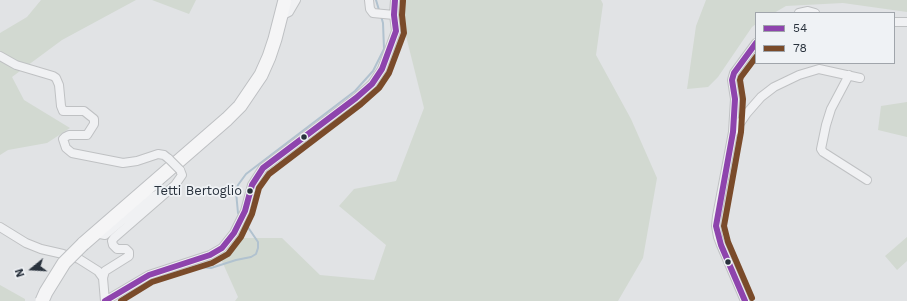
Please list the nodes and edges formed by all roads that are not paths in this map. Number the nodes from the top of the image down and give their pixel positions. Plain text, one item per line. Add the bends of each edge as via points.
1 (285, 0) edge
2 (296, 0) edge
3 (369, 0) edge
4 (395, 0) edge
5 (394, 15) junction
6 (281, 16) junction
7 (895, 22) edge
8 (907, 22) edge
9 (755, 44) edge
10 (0, 56) edge
11 (849, 75) junction
12 (860, 78) dead end
13 (733, 132) junction
14 (867, 180) dead end
15 (175, 185) junction
16 (0, 227) edge
17 (95, 233) junction
18 (103, 278) junction
19 (42, 301) edge
20 (105, 301) edge
21 (745, 301) edge

1 - 6 main road
2 - 6 street via 289,12
3 - 5 street via 373,13
4 - 5 street
5 - 20 street via 396,31 382,69 372,84 263,168 252,185 245,211 234,233 222,248 149,276
6 - 17 main road via 269,58 240,106
7 - 8 street
9 - 13 street via 734,73 732,80 735,99
10 - 15 street, bridge via 16,65 56,78 63,111 84,111 94,121 87,135 69,135 63,139 66,148 72,153 123,163 158,154 164,155 182,175
11 - 12 street
11 - 13 street via 819,69 774,87 761,97
11 - 14 street via 831,109 821,149
13 - 21 street via 716,226 721,245
15 - 17 street via 146,200 105,235
15 - 18 street via 114,238 112,241 116,249 126,249 129,256 105,271
16 - 18 street via 26,243 79,259
17 - 19 main road, bridge via 64,263
18 - 20 street

